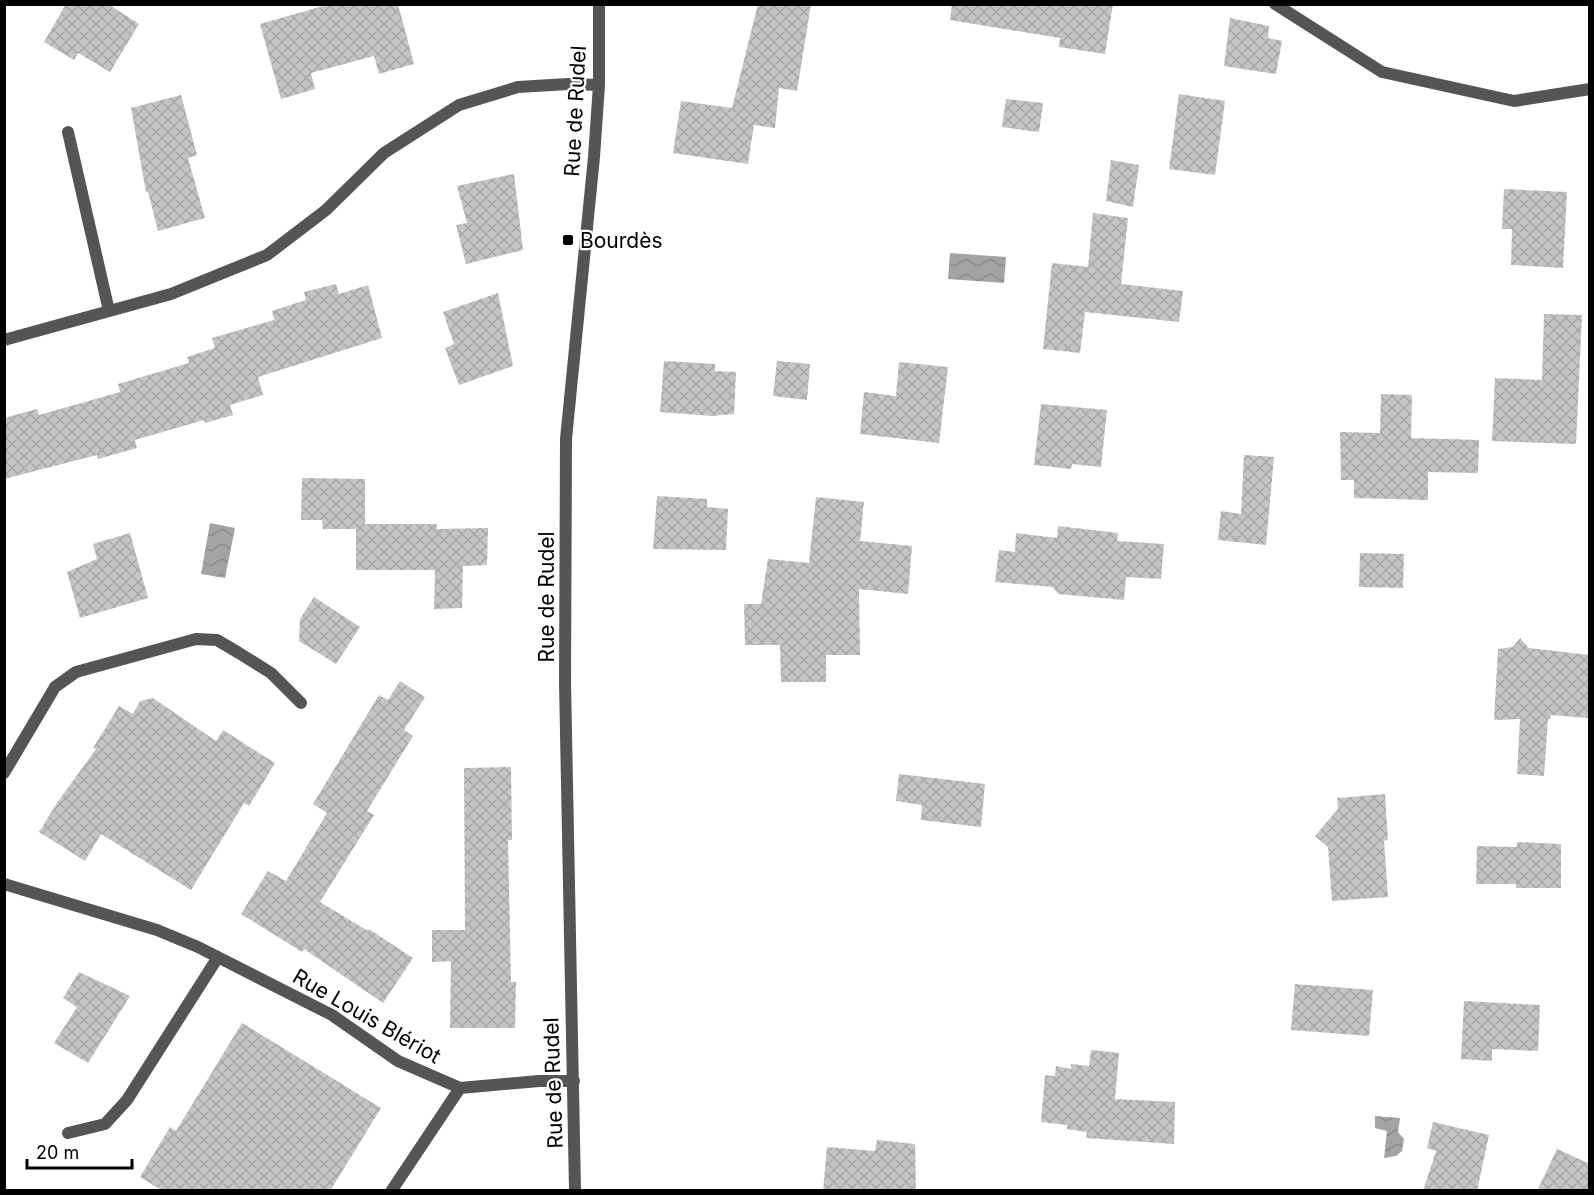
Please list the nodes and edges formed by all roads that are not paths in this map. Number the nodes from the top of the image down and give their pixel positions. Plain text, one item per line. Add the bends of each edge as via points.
1 (599, 4) edge
2 (1275, 4) edge
3 (599, 86) junction
4 (1590, 88) edge
5 (68, 132) dead end
6 (109, 311) junction
7 (4, 340) edge
8 (301, 703) dead end
9 (4, 773) edge
10 (4, 884) edge
11 (218, 957) junction
12 (574, 1081) junction
13 (460, 1088) junction
14 (68, 1133) dead end
15 (398, 1187) edge
16 (575, 1191) edge

1 - 3 street, Rue de Rudel
2 - 4 street via 1382,72 1514,101
3 - 6 street via 518,87 459,105 384,153 326,210 267,255 171,294
3 - 12 street, Rue de Rudel via 566,439 565,682
5 - 6 street
6 - 7 street
8 - 9 street via 255,663 217,640 196,639 76,672 55,687
10 - 11 street, Rue Louis Blériot via 157,930
11 - 13 street, Rue Louis Blériot via 332,1015 398,1061
11 - 14 street via 127,1100 105,1124
12 - 13 street, Rue Louis Blériot
12 - 16 street, Rue de Rudel
13 - 15 street

